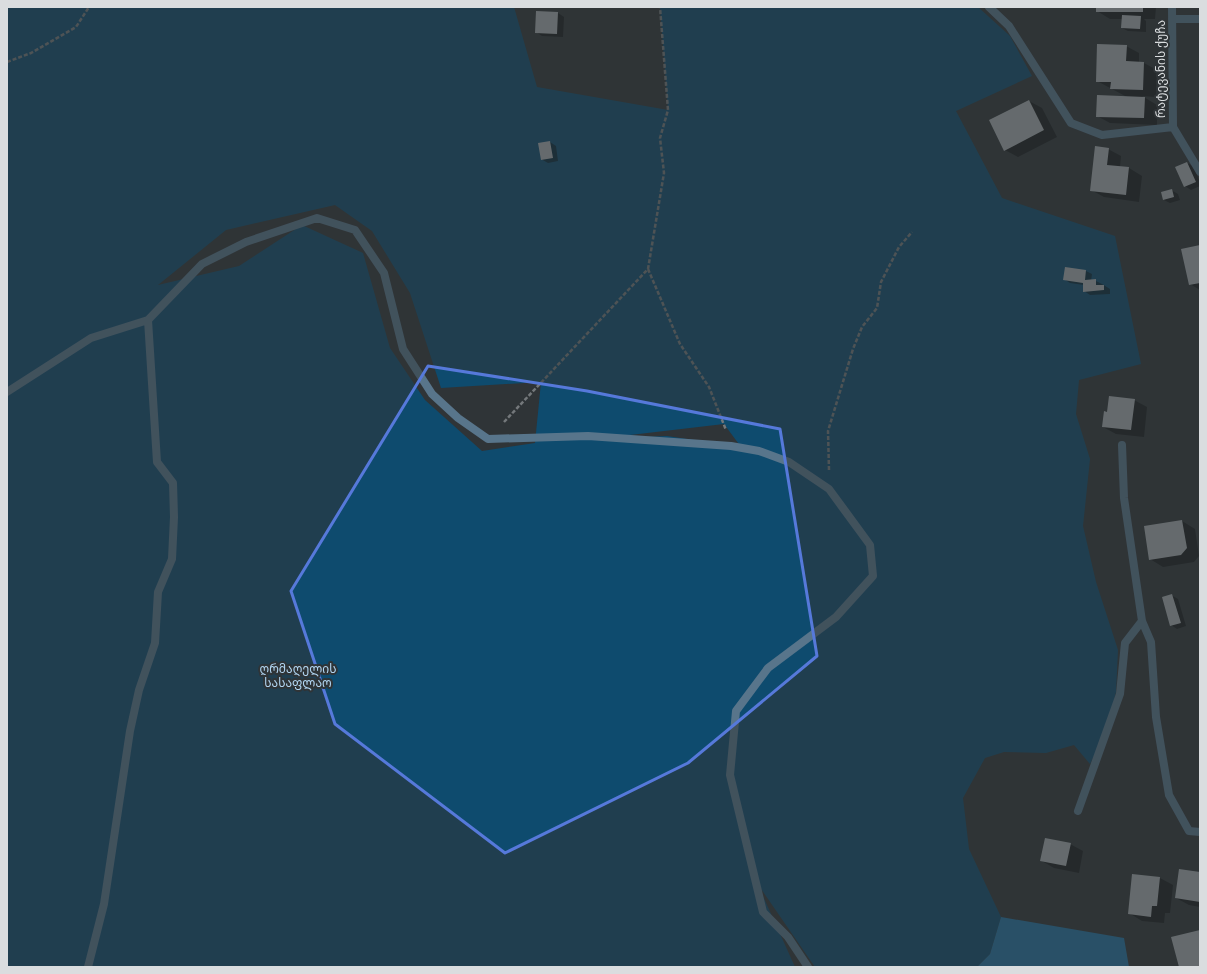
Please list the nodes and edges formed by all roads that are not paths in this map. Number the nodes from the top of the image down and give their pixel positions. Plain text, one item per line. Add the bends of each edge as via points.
1 (989, 7) edge
2 (1172, 7) edge
3 (1172, 19) junction
4 (1200, 19) edge
5 (1173, 127) junction
6 (1200, 172) edge
7 (148, 320) junction
8 (7, 392) edge
9 (1122, 444) dead end
10 (1142, 621) junction
11 (1078, 811) dead end
12 (1200, 832) edge
13 (88, 967) edge
14 (808, 967) edge

1 - 5 street via 1009,26 1071,123 1102,135
2 - 3 street, რატევანის ქუჩა
3 - 4 street
3 - 5 street, რატევანის ქუჩა
5 - 6 street, რატევანის ქუჩა
7 - 8 street via 91,338
7 - 13 street via 156,462 172,482 172,559 158,592 155,643 139,690 111,848 104,904
7 - 14 street via 202,264 246,242 317,218 356,230 384,273 403,349 432,394 458,418 488,439 588,436 731,446 758,451 789,462 829,489 870,545 873,576 836,617 768,668 736,711 730,775 763,912 788,937
9 - 10 street via 1124,498
10 - 11 street via 1125,643 1120,694
10 - 12 street via 1151,642 1156,717 1169,795 1190,831

